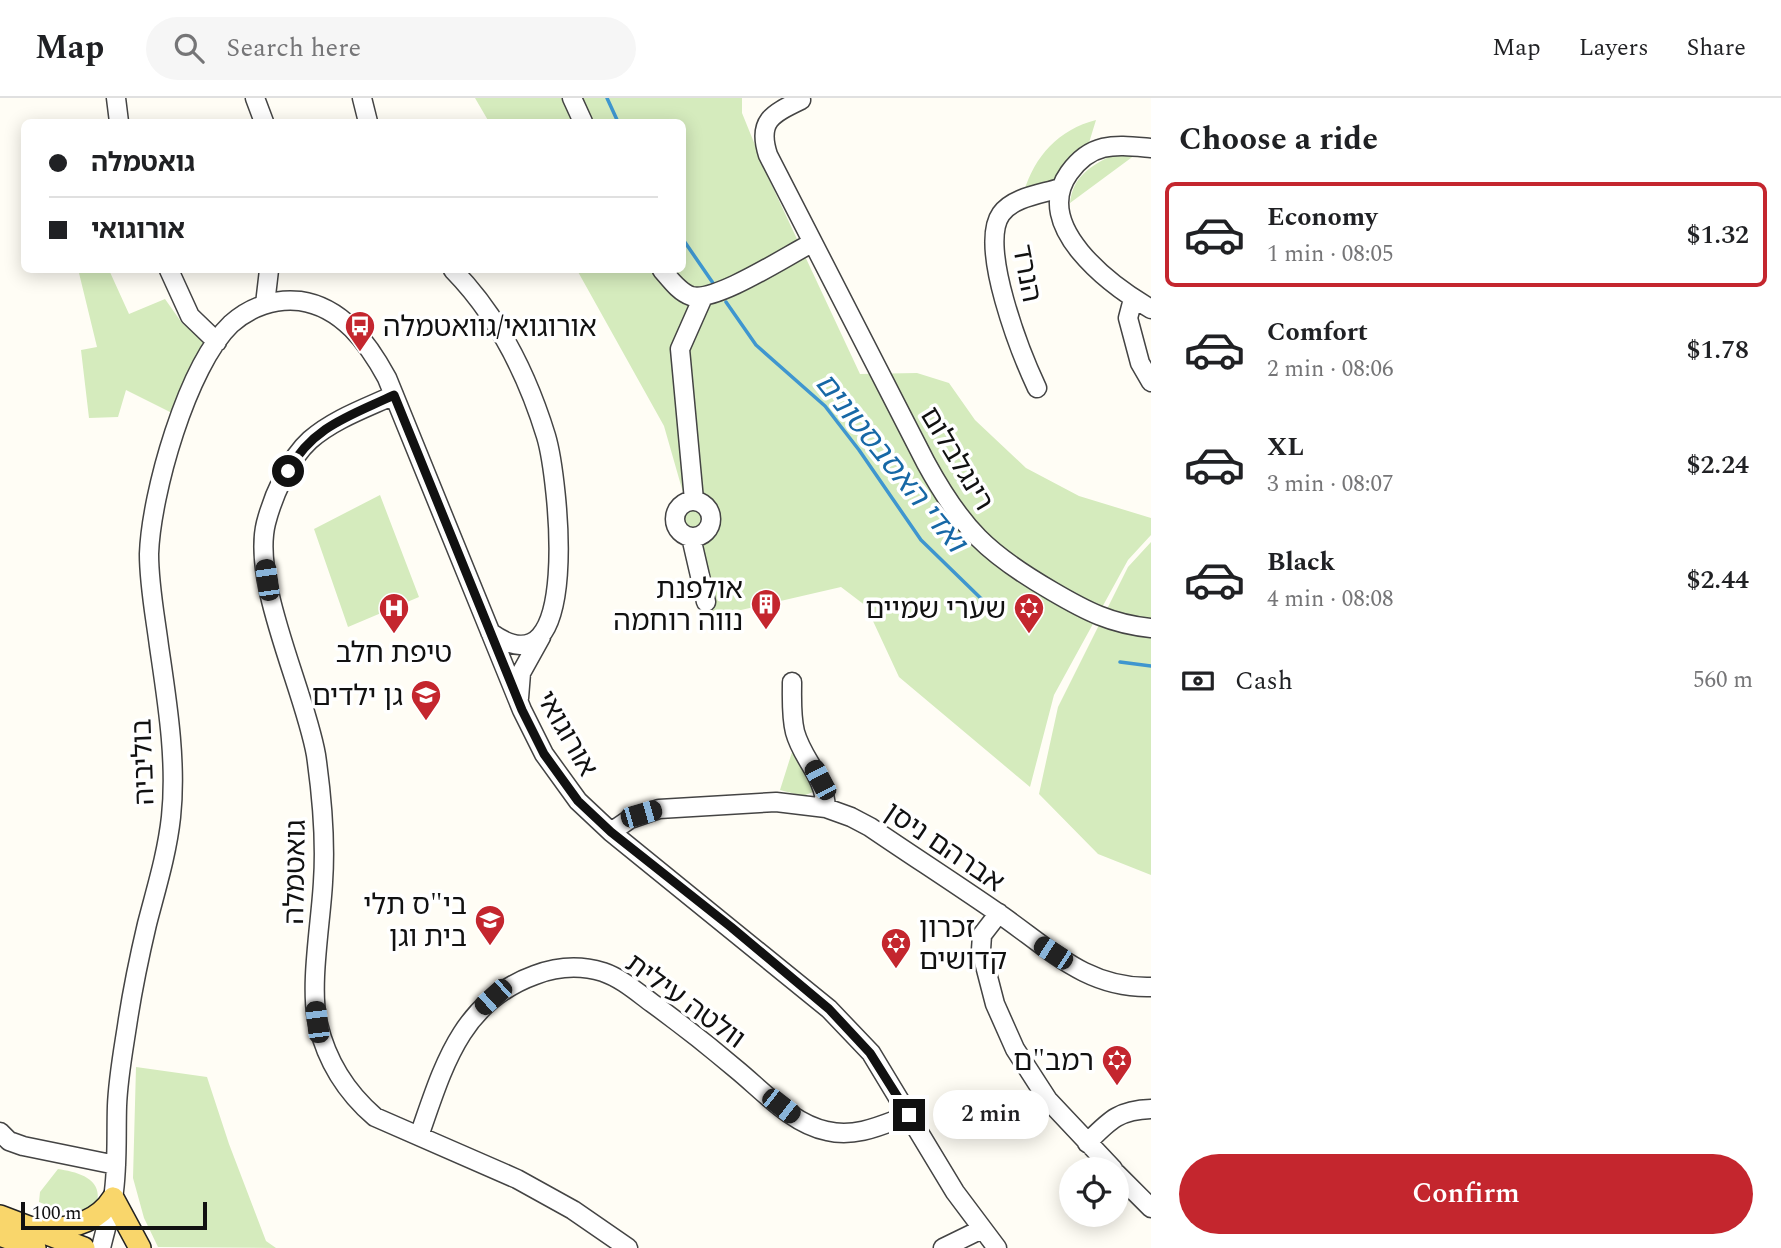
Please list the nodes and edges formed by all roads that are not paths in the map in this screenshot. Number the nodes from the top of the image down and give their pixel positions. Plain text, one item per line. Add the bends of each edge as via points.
1 (116, 98) edge
2 (255, 98) edge
3 (362, 98) edge
4 (572, 98) edge
5 (801, 100) dead end
6 (119, 119) edge
7 (263, 119) edge
8 (367, 119) edge
9 (582, 119) edge
10 (1151, 148) edge
11 (1060, 188) junction
12 (812, 243) junction
13 (170, 273) edge
14 (269, 273) edge
15 (456, 273) edge
16 (665, 273) edge
17 (703, 297) junction
18 (1133, 299) junction
19 (265, 304) junction
20 (1151, 309) edge
21 (217, 342) junction
22 (1151, 382) edge
23 (1037, 388) dead end
24 (394, 395) junction
25 (694, 500) junction
26 (691, 537) junction
27 (706, 602) dead end
28 (1151, 628) edge
29 (546, 631) junction
30 (491, 632) junction
31 (792, 682) dead end
32 (519, 702) junction
33 (826, 808) junction
34 (611, 832) junction
35 (999, 913) junction
36 (1151, 986) edge
37 (1151, 1109) edge
38 (909, 1115) junction
39 (0, 1132) edge
40 (419, 1136) junction
41 (1087, 1143) junction
42 (1101, 1157) edge
43 (116, 1165) junction
44 (1129, 1186) edge
45 (113, 1198) junction
46 (1151, 1208) edge
47 (0, 1216) edge
48 (982, 1229) junction
49 (23, 1240) edge
50 (84, 1248) edge
51 (101, 1248) edge
52 (141, 1248) edge
53 (628, 1248) edge
54 (943, 1248) edge
55 (997, 1248) edge

1 - 6 street
2 - 7 street
3 - 8 street
4 - 9 street
5 - 12 street, רינגלבלום via 771,118 763,140
10 - 11 street via 1104,146 1082,158
11 - 18 street via 1059,215 1069,236
11 - 23 street, הנרד via 1010,206 995,228 994,246 1014,335
12 - 17 street
12 - 28 street, רינגלבלום via 940,487 975,535 1019,572 1087,611
13 - 21 street via 190,316
14 - 19 street
15 - 29 street via 512,350 547,440 559,535 556,590
16 - 17 street via 683,292
17 - 25 street via 680,349
18 - 20 street
18 - 22 street via 1130,330
19 - 21 street, בוליביה via 247,312
19 - 24 street, אורוגואי via 313,303 337,317 375,355
21 - 43 street, בוליביה via 169,449 153,513 150,579 171,740 172,815 135,979 118,1083
24 - 30 street, אורוגואי
24 - 40 street, גואטמלה via 336,422 309,441 281,484 270,510 264,545 267,580 313,742 320,788 324,841 317,1022 329,1058 349,1092 375,1117
25 - 26 street via 677,509 674,521 680,532
25 - 26 street via 708,509 711,520 702,534
26 - 27 street
29 - 30 street via 534,643 518,646
29 - 32 street via 521,673
30 - 32 street, אורוגואי
31 - 33 street via 796,734 825,792
32 - 34 street, אורוגואי via 544,754 569,790
33 - 34 street, אברהם ניסן via 776,802 659,809 630,819
33 - 35 street, אברהם ניסן via 870,827
34 - 38 street, אורוגואי via 829,1009 870,1053
35 - 36 street via 1084,974 1135,987
35 - 41 street, אברהם ניסן via 982,935 981,950 995,1004 1034,1079
37 - 41 street via 1115,1116
38 - 40 street, וולטה עילית via 862,1132 809,1126 626,984 604,973 567,968 508,987 479,1009 443,1068
38 - 48 street, אורוגואי
39 - 43 street via 23,1146
40 - 53 street, גואטמלה via 517,1179
41 - 42 street, אברהם ניסן
43 - 45 street, בוליביה
44 - 46 street
45 - 49 main road via 104,1211 80,1224
45 - 51 street, בוליביה
45 - 52 main road
47 - 49 main road
48 - 54 street
48 - 55 street, אורוגואי
49 - 50 main road

